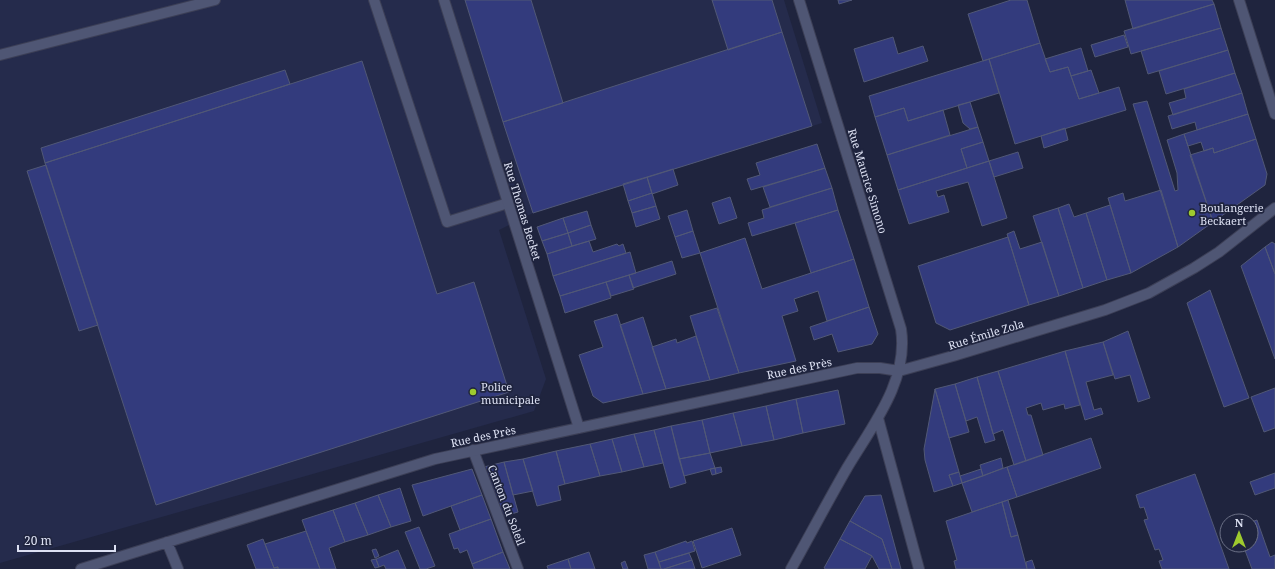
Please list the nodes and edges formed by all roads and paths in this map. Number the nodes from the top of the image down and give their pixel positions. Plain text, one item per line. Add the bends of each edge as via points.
1 (215, 0) edge
2 (374, 0) edge
3 (444, 0) edge
4 (799, 0) edge
5 (1239, 0) edge
6 (0, 54) edge
7 (1275, 114) edge
8 (508, 203) junction
9 (1275, 208) edge
10 (899, 371) junction
11 (878, 418) junction
12 (578, 428) junction
13 (473, 450) junction
14 (168, 542) junction
15 (81, 569) edge
16 (178, 569) edge
17 (518, 569) edge
18 (791, 569) edge
19 (919, 569) edge

1 - 6 street
2 - 8 street via 447,222
3 - 8 street, Rue Thomas Becket
4 - 10 street, Rue Maurice Simono via 901,329
5 - 7 street
8 - 12 street, Rue Thomas Becket
9 - 10 street, Rue Émile Zola via 1212,256 1149,293 1105,310
10 - 11 street
10 - 12 street, Rue des Près via 857,368
11 - 18 street
11 - 19 street
12 - 13 street, Rue des Près
13 - 14 street, Rue des Près via 435,459
13 - 17 street, Canton du Soleil
14 - 15 street, Rue des Près
14 - 16 street

